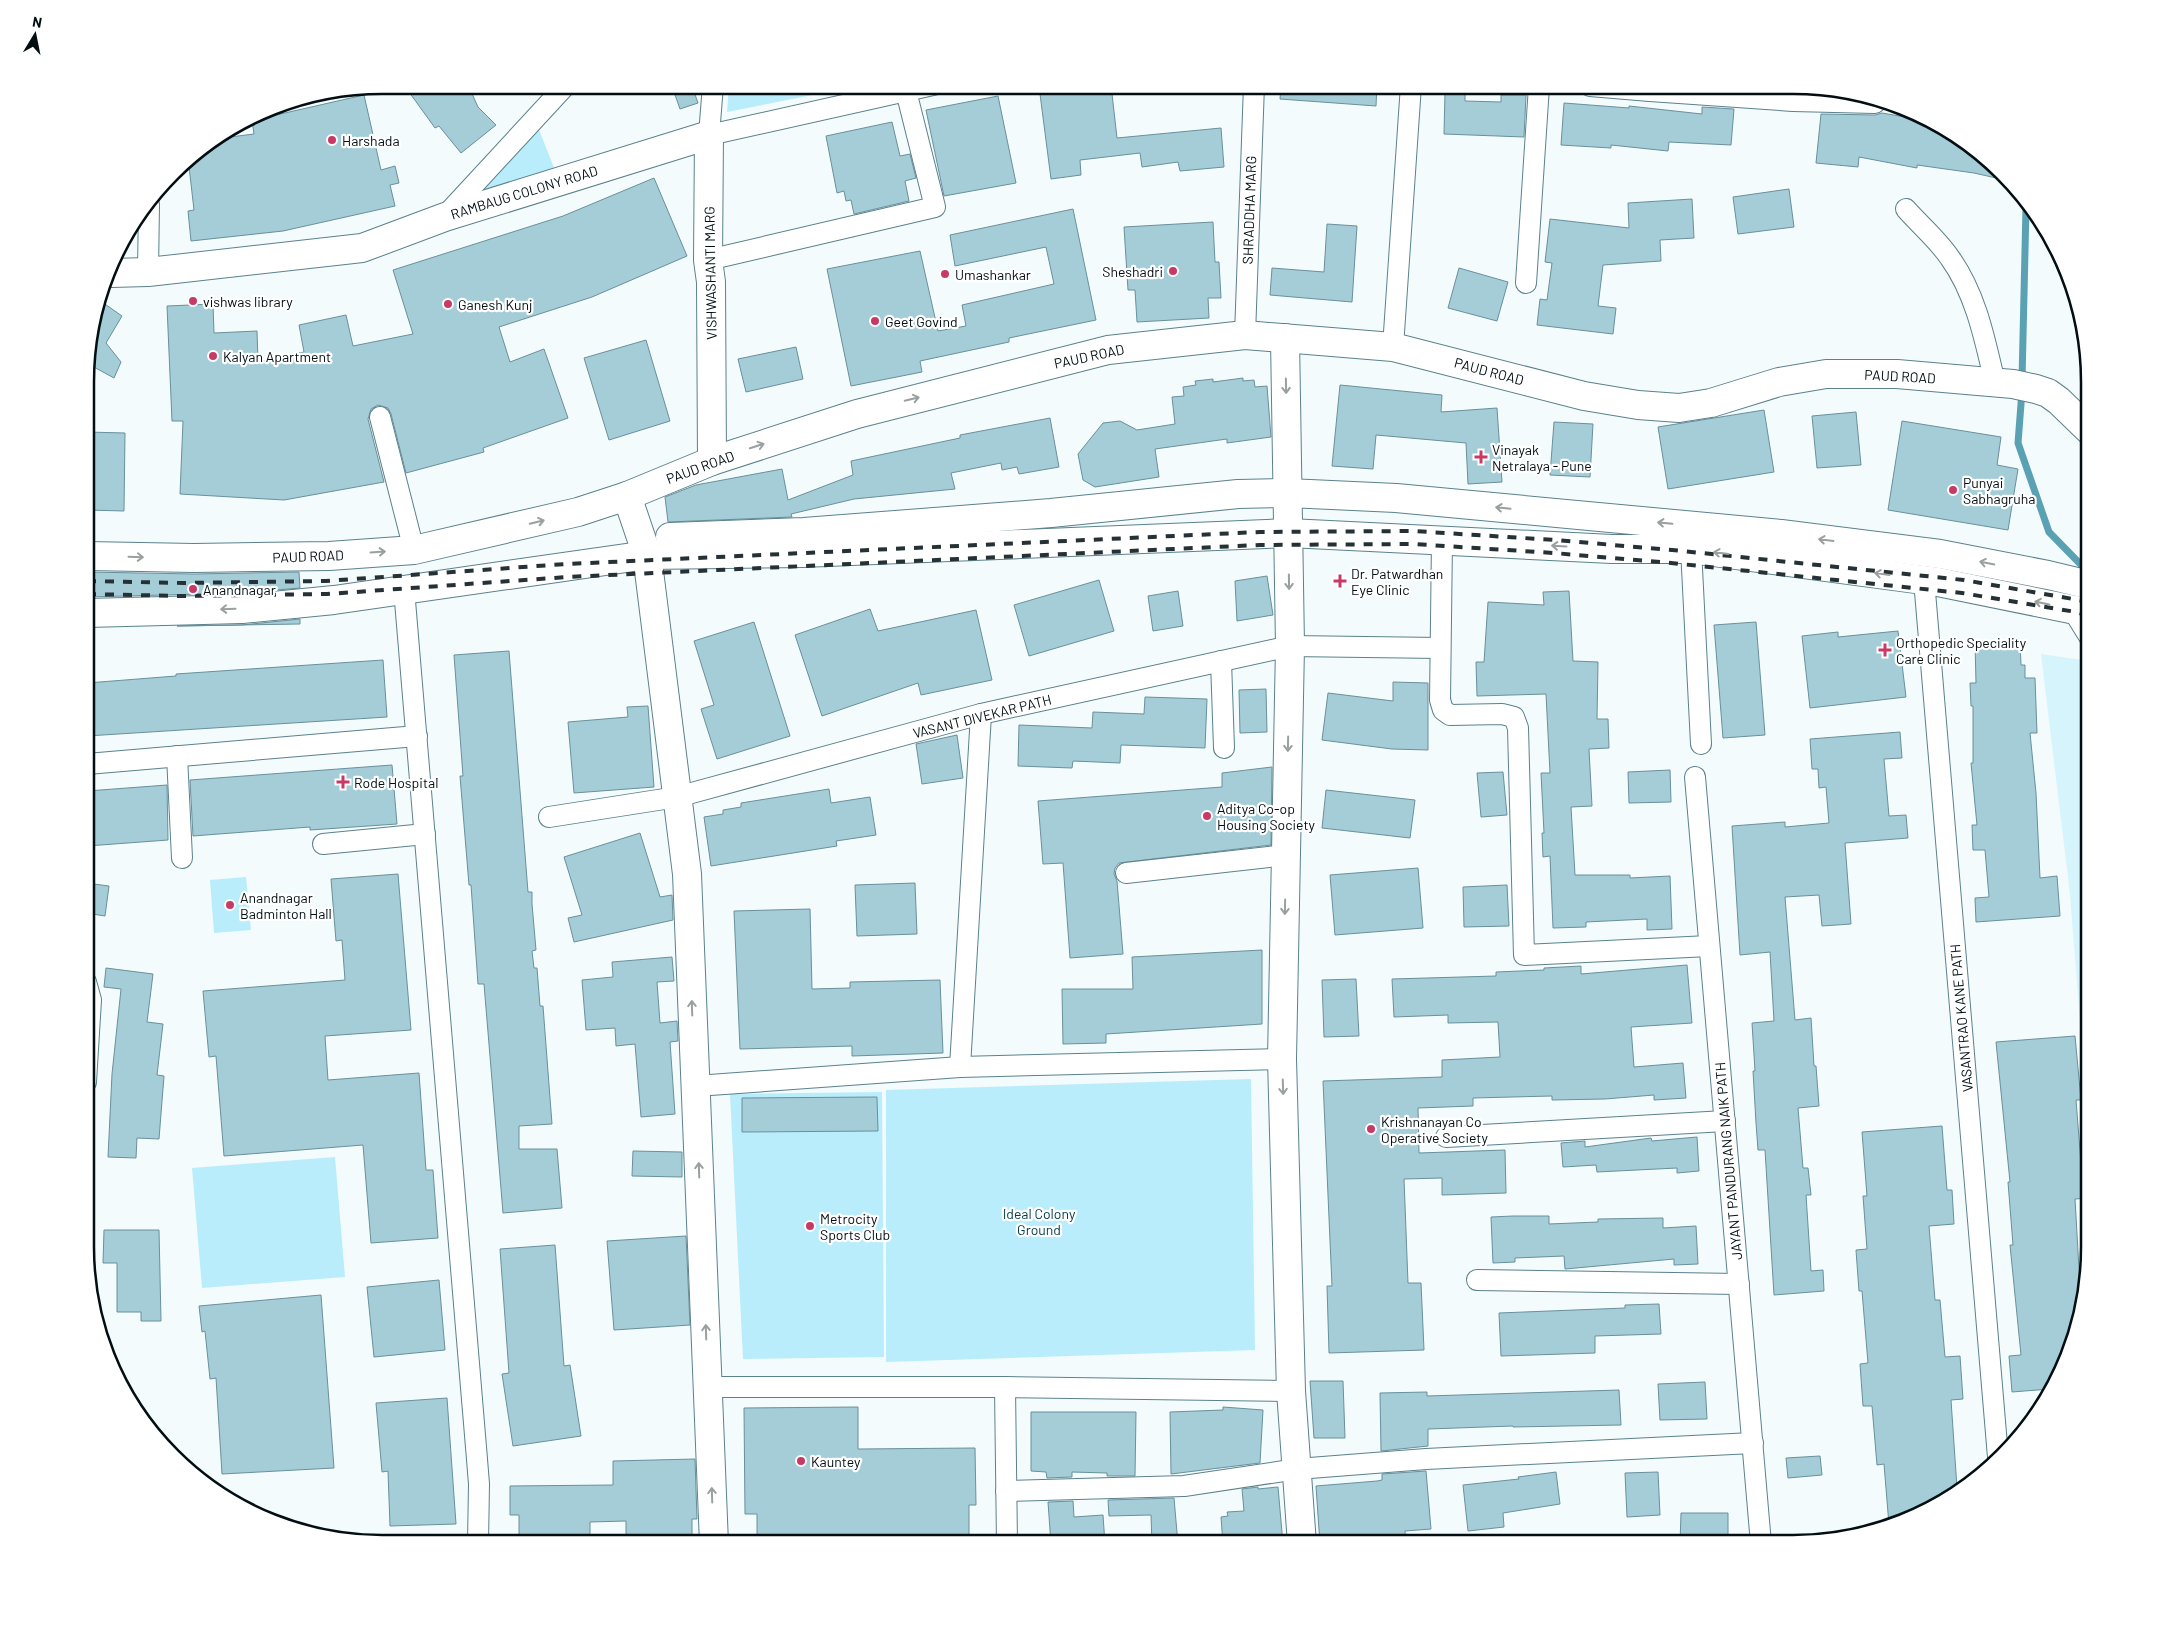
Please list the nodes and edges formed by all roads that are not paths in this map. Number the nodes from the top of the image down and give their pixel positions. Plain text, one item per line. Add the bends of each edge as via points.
1 (558, 94) edge
2 (713, 94) edge
3 (893, 94) edge
4 (907, 94) edge
5 (1254, 94) edge
6 (1410, 94) edge
7 (1538, 94) edge
8 (1801, 94) edge
9 (1856, 101) edge
10 (709, 135) junction
11 (1906, 210) dead end
12 (149, 213) edge
13 (445, 216) junction
14 (708, 260) junction
15 (148, 272) junction
16 (116, 273) edge
17 (1526, 283) dead end
18 (1245, 335) junction
19 (1285, 338) junction
20 (1393, 347) junction
21 (2015, 385) junction
22 (380, 416) dead end
23 (2081, 419) edge
24 (712, 461) junction
25 (1288, 493) junction
26 (627, 496) junction
27 (1289, 533) junction
28 (1442, 539) junction
29 (644, 547) junction
30 (1691, 549) junction
31 (414, 550) junction
32 (94, 556) edge
33 (1924, 580) junction
34 (2079, 583) edge
35 (404, 589) junction
36 (2081, 611) edge
37 (94, 613) edge
38 (1290, 646) junction
39 (1440, 648) junction
40 (1221, 661) junction
41 (981, 714) junction
42 (417, 736) junction
43 (1701, 744) dead end
44 (1224, 748) dead end
45 (178, 756) junction
46 (94, 763) edge
47 (1695, 777) dead end
48 (677, 797) junction
49 (550, 817) dead end
50 (425, 834) junction
51 (323, 844) dead end
52 (1286, 855) junction
53 (182, 858) dead end
54 (1126, 873) dead end
55 (1709, 946) junction
56 (1282, 1059) junction
57 (960, 1067) junction
58 (696, 1086) junction
59 (1725, 1121) junction
60 (1446, 1138) dead end
61 (1477, 1280) dead end
62 (1739, 1284) junction
63 (1005, 1387) junction
64 (708, 1388) junction
65 (1291, 1391) junction
66 (1753, 1443) junction
67 (1997, 1451) edge
68 (1297, 1469) junction
69 (1006, 1491) junction
70 (478, 1535) edge
71 (714, 1535) edge
72 (1007, 1535) edge
73 (1301, 1535) edge
74 (1761, 1535) edge

1 - 13 street
2 - 10 street, VISHWASHANTI MARG
3 - 10 street, RAMBAUG COLONY ROAD
4 - 14 street via 935,207
5 - 18 street, SHRADDHA MARG
6 - 20 street
7 - 17 street
8 - 9 street
10 - 13 main road, RAMBAUG COLONY ROAD
10 - 14 main road, VISHWASHANTI MARG
11 - 21 street via 1950,257 1968,288 1982,328
12 - 15 street
13 - 15 main road, RAMBAUG COLONY ROAD via 362,248
14 - 24 main road, VISHWASHANTI MARG via 711,282
15 - 16 main road, RAMBAUG COLONY ROAD
18 - 19 main road, PAUD ROAD
24 -> 18 main road, PAUD ROAD via 857,414 1108,350
19 - 20 main road, PAUD ROAD
19 -> 25 main road
20 - 21 main road, PAUD ROAD via 1584,396 1679,408 1711,403 1780,382 1826,374 1897,374
21 - 23 main road, PAUD ROAD via 2059,401
22 - 31 street
24 - 26 main road, PAUD ROAD
25 - 27 main road
25 - 29 main road via 1238,494
34 -> 25 main road via 1940,554 1781,534 1396,498
26 - 29 main road
31 -> 26 main road, PAUD ROAD via 578,512
27 - 28 main road
27 - 29 main road via 802,553
27 -> 38 main road
30 -> 28 main road via 1612,549
28 - 39 street
29 - 35 main road via 522,574
29 - 48 main road
33 -> 30 main road
30 - 43 street
32 -> 31 main road, PAUD ROAD via 329,556
36 -> 33 main road
33 - 67 street, VASANTRAO KANE PATH
35 -> 37 main road via 242,609
35 - 42 street
38 - 39 street, VASANT DIVEKAR PATH
38 - 40 street, VASANT DIVEKAR PATH
38 -> 52 main road
39 - 55 street via 1440,700 1443,710 1450,714 1502,714 1514,717 1518,728 1524,955
40 - 41 street, VASANT DIVEKAR PATH
40 - 44 street
41 - 48 street, VASANT DIVEKAR PATH
41 - 57 street
42 - 45 street
42 - 50 street
45 - 46 street
45 - 53 street
47 - 55 street, JAYANT PANDURANG NAIK PATH
48 - 49 street, VASANT DIVEKAR PATH
58 -> 48 main road via 687,874
50 - 51 street
50 - 70 street via 479,1484
52 - 54 street
52 -> 56 main road
55 - 59 street, JAYANT PANDURANG NAIK PATH
56 - 57 street
56 -> 65 main road
57 - 58 street
64 -> 58 main road
59 - 60 street
59 - 62 street, JAYANT PANDURANG NAIK PATH
61 - 62 street
62 - 66 street, JAYANT PANDURANG NAIK PATH
63 - 64 street
63 - 65 street
63 - 69 street
71 -> 64 main road
65 - 68 main road
66 - 68 street via 1441,1458
66 - 74 street, JAYANT PANDURANG NAIK PATH
68 - 69 street via 1184,1486
68 - 73 main road
69 - 72 street

